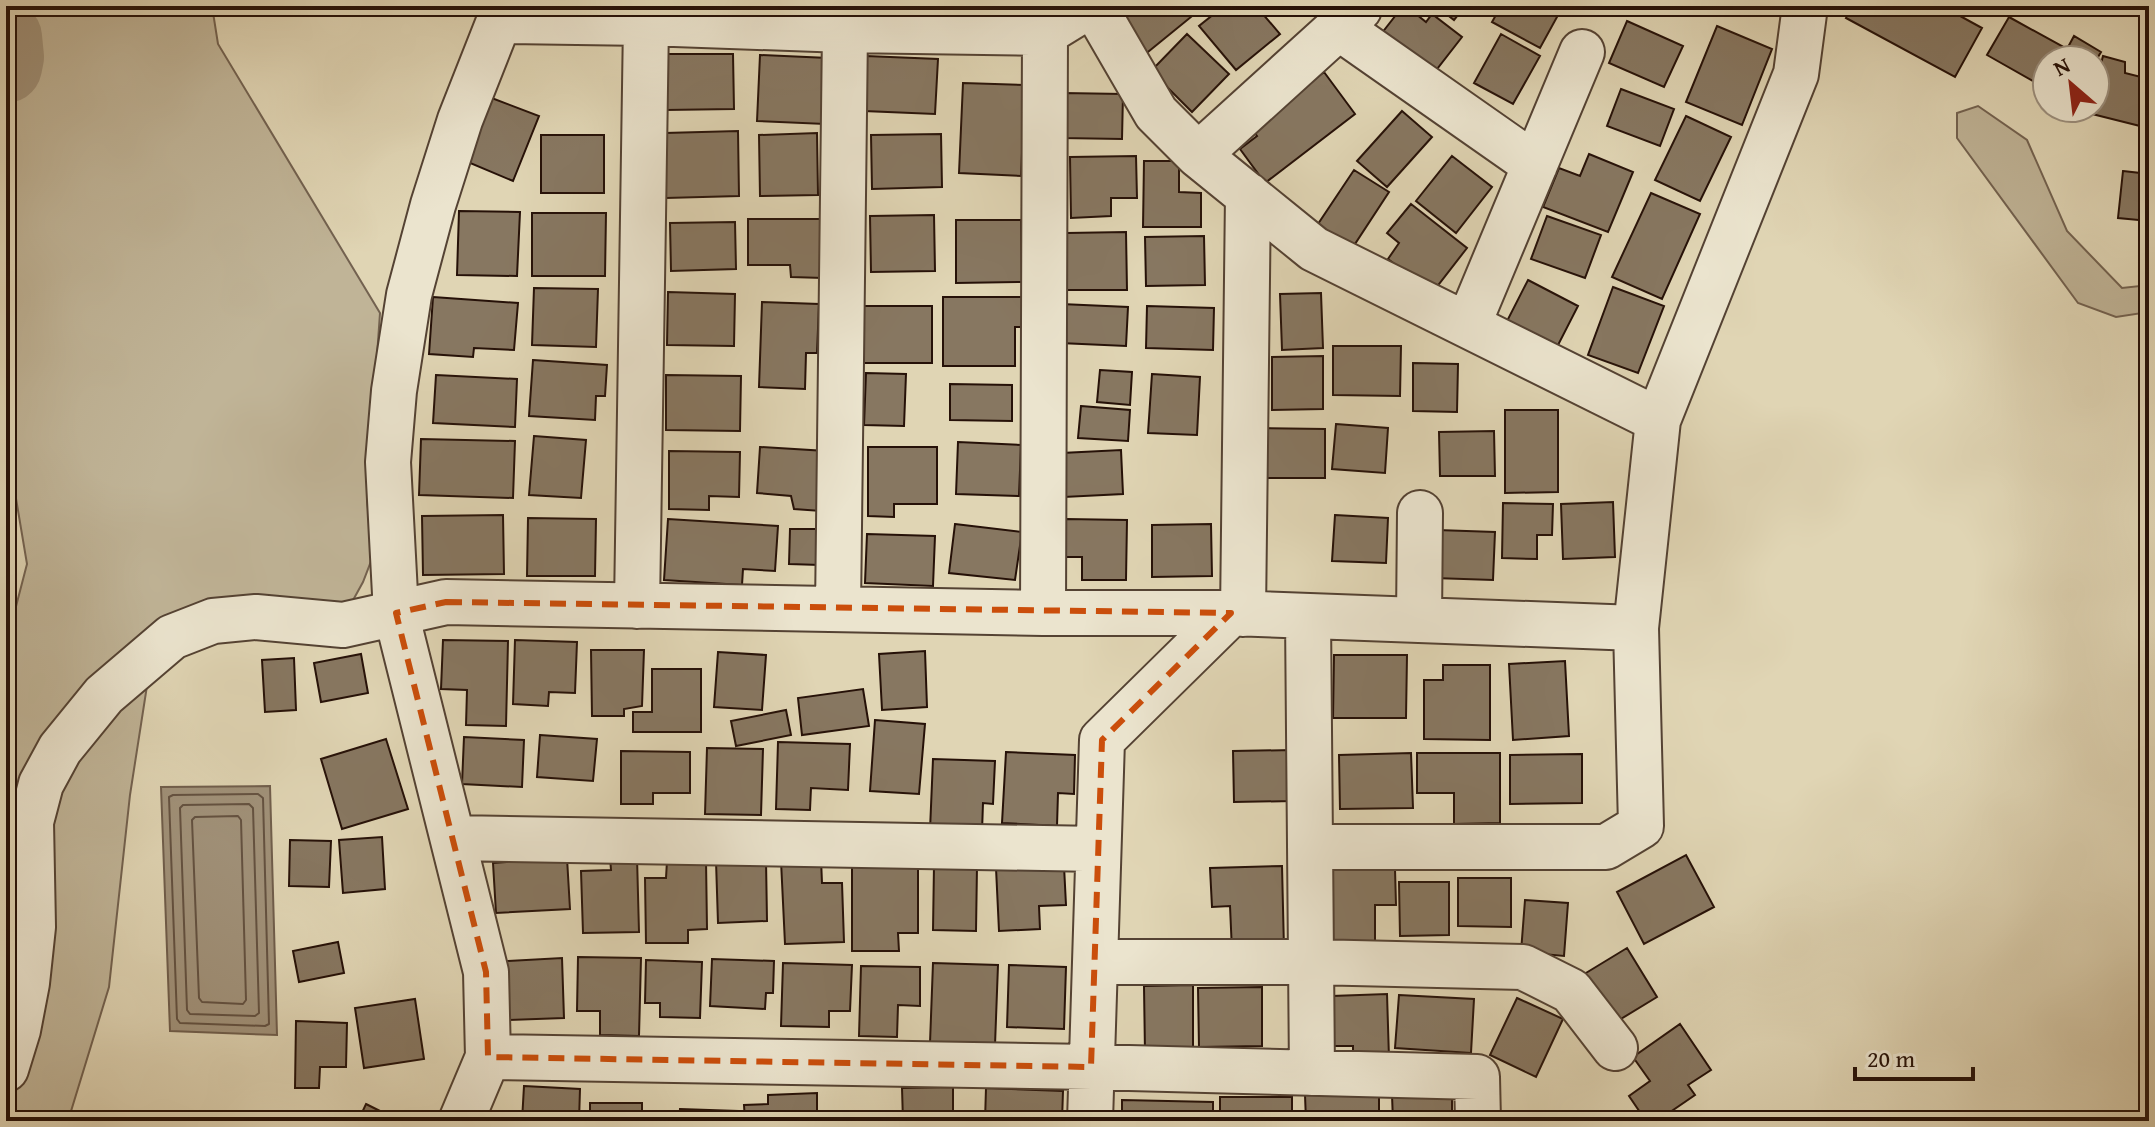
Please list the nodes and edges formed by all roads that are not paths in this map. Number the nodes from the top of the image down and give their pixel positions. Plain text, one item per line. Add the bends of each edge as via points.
1 (1092, 6) edge
2 (1805, 6) edge
3 (502, 14) edge
4 (1350, 17) edge
5 (646, 23) junction
6 (845, 30) junction
7 (1045, 33) junction
8 (1582, 52) dead end
9 (1198, 155) junction
10 (1535, 165) junction
11 (1248, 195) junction
12 (1468, 325) junction
13 (1658, 420) junction
14 (1420, 513) dead end
15 (637, 606) junction
16 (838, 609) junction
17 (396, 613) junction
18 (1043, 613) junction
19 (1237, 613) junction
20 (1308, 616) junction
21 (1419, 620) junction
22 (1636, 628) junction
23 (453, 838) junction
24 (1310, 847) junction
25 (1098, 849) junction
26 (1095, 962) junction
27 (1311, 962) junction
28 (1615, 1048) dead end
29 (488, 1057) junction
30 (1091, 1067) junction
31 (6, 1069) edge
32 (1312, 1073) junction
33 (461, 1121) edge
34 (1090, 1121) edge
35 (1478, 1121) edge

1 - 7 street
1 - 9 street via 1156,113
2 - 13 street via 1796,74
3 - 5 street
3 - 17 street via 460,120 409,295 388,462
4 - 9 street
4 - 10 street
5 - 6 street
5 - 15 street
6 - 7 street
6 - 16 street
7 - 18 street
8 - 10 street
9 - 11 street
10 - 12 street
11 - 12 street via 1314,249
11 - 19 street
12 - 13 street
13 - 22 street
14 - 21 street
15 - 16 street
15 - 17 street via 446,602
16 - 18 street
17 - 23 street
17 - 31 street via 343,625 256,617 213,621 172,637 104,695 60,749 41,784 31,822 33,927 27,983
18 - 19 street
19 - 20 street
19 - 25 street via 1102,740
20 - 21 street
20 - 24 street
21 - 22 street
22 - 24 street via 1641,826 1606,847
23 - 25 street
23 - 29 street via 486,972
24 - 27 street
25 - 26 street
26 - 27 street
26 - 30 street
27 - 28 street via 1523,967 1571,991
27 - 32 street
29 - 30 street
29 - 33 street
30 - 32 street
30 - 34 street
32 - 35 street via 1477,1077

